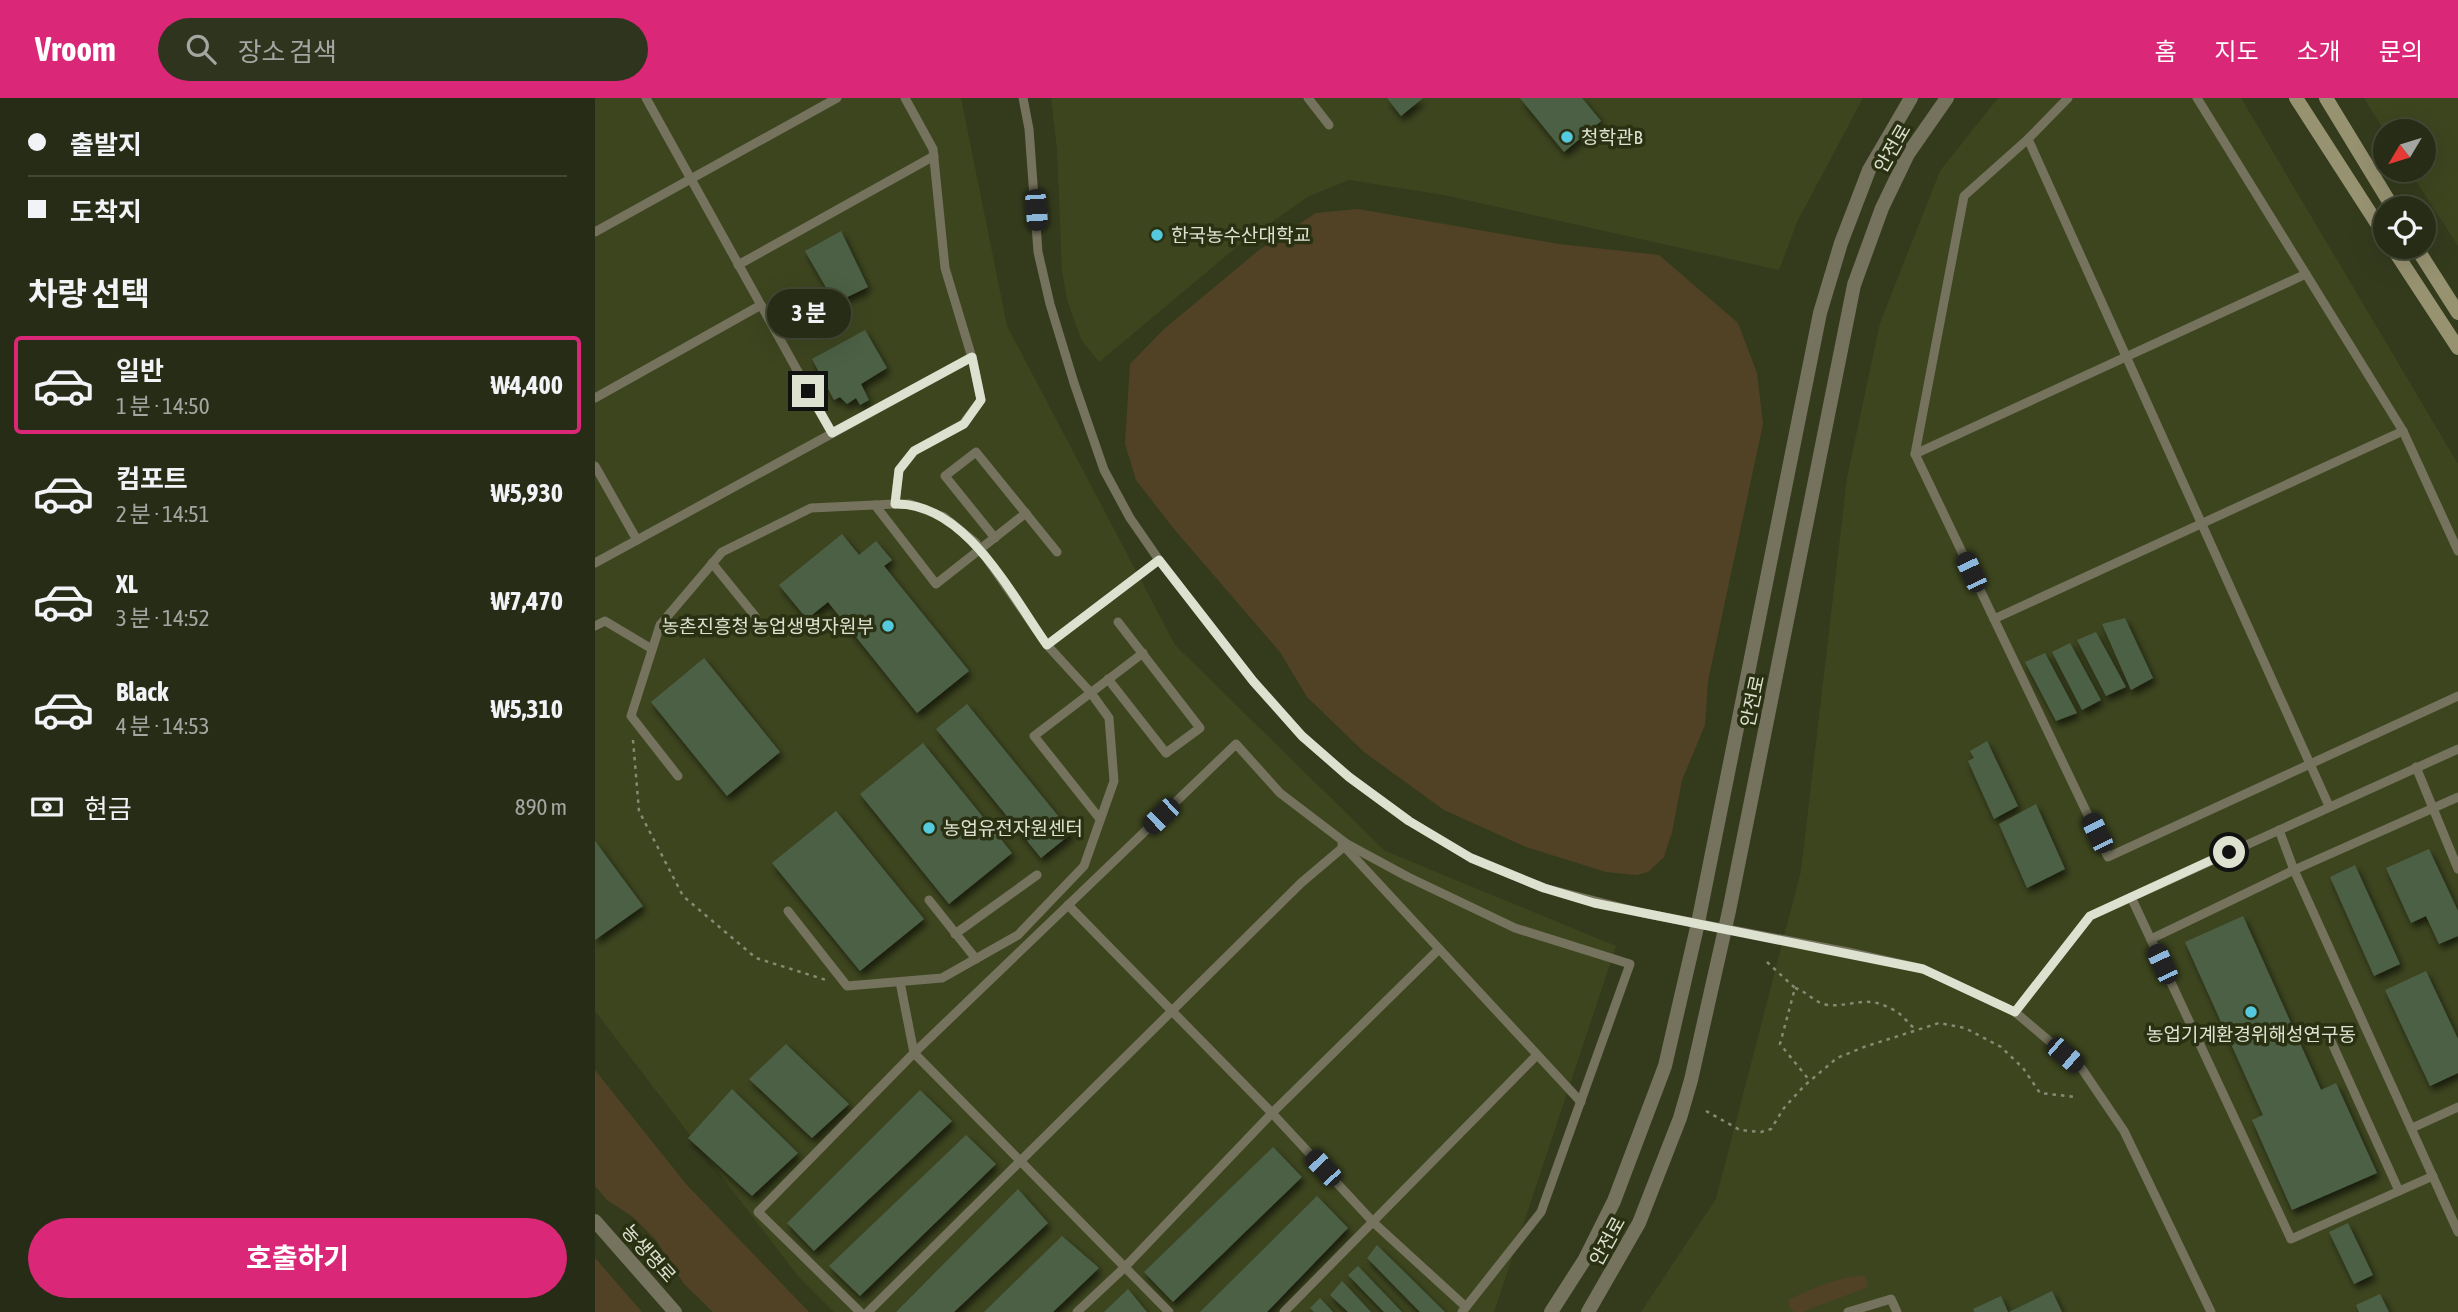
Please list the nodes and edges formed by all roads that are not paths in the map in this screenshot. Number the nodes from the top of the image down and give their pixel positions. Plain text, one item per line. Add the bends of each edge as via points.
1 (646, 98) edge
2 (837, 98) edge
3 (905, 98) edge
4 (1023, 98) edge
5 (1308, 98) edge
6 (1911, 98) edge
7 (1947, 98) edge
8 (2068, 98) edge
9 (2197, 98) edge
10 (2296, 98) edge
11 (2326, 98) edge
12 (1329, 125) dead end
13 (2028, 139) junction
14 (935, 156) junction
15 (691, 179) junction
16 (2386, 196) edge
17 (2373, 217) edge
18 (595, 232) edge
19 (2400, 259) edge
20 (2424, 259) edge
21 (739, 265) junction
22 (2306, 274) junction
23 (761, 305) junction
24 (2458, 313) edge
25 (2458, 348) edge
26 (972, 357) junction
27 (2126, 357) junction
28 (595, 398) edge
29 (2403, 431) junction
30 (832, 433) junction
31 (1915, 454) junction
32 (595, 466) edge
33 (895, 504) junction
34 (875, 505) junction
35 (1026, 513) junction
36 (2201, 524) junction
37 (995, 538) junction
38 (636, 540) junction
39 (980, 549) junction
40 (2458, 551) edge
41 (1057, 552) dead end
42 (1159, 560) junction
43 (595, 563) edge
44 (712, 563) junction
45 (755, 616) dead end
46 (1994, 619) junction
47 (1118, 622) dead end
48 (595, 626) edge
49 (1047, 645) junction
50 (652, 649) junction
51 (1143, 653) junction
52 (1108, 679) junction
53 (1091, 693) junction
54 (2458, 696) edge
55 (2458, 749) edge
56 (2309, 764) junction
57 (2416, 767) junction
58 (678, 776) dead end
59 (2458, 797) edge
60 (2329, 806) junction
61 (2433, 807) junction
62 (1100, 819) junction
63 (2279, 830) junction
64 (1345, 845) junction
65 (2458, 869) edge
66 (2294, 870) junction
67 (1037, 875) dead end
68 (2131, 897) junction
69 (929, 900) dead end
70 (1068, 905) junction
71 (788, 911) dead end
72 (1699, 923) junction
73 (1725, 929) junction
74 (955, 934) junction
75 (2151, 939) junction
76 (1439, 949) junction
77 (976, 959) junction
78 (900, 982) junction
79 (1172, 1012) junction
80 (2015, 1012) junction
81 (2326, 1030) dead end
82 (914, 1053) junction
83 (1537, 1055) junction
84 (1581, 1102) junction
85 (2458, 1107) edge
86 (1272, 1113) junction
87 (2411, 1128) junction
88 (1021, 1163) junction
89 (2433, 1176) junction
90 (2399, 1191) junction
91 (595, 1221) edge
92 (1374, 1223) junction
93 (2458, 1232) edge
94 (1124, 1268) junction
95 (1464, 1310) edge
96 (1591, 1311) edge
97 (675, 1312) edge
98 (860, 1312) edge
99 (868, 1312) edge
100 (1077, 1312) edge
101 (1169, 1312) edge
102 (1284, 1312) edge
103 (1551, 1312) edge
104 (1847, 1312) edge
105 (1897, 1312) edge
106 (2211, 1312) edge

1 - 15 lane
2 - 15 lane
3 - 14 lane
4 - 42 lane via 1038,252 1054,317 1104,470
5 - 12 lane
6 - 72 street, 안전로 via 1869,170 1820,313
7 - 73 street, 안전로 via 1908,154 1854,285
8 - 13 lane
9 - 22 lane
10 - 17 main road
11 - 16 main road
13 - 27 lane
13 - 31 lane via 1963,196
14 - 21 lane
14 - 26 lane via 946,268
15 - 18 lane
15 - 21 lane
19 - 25 main road
20 - 24 main road
21 - 23 lane
22 - 27 lane
22 - 29 lane
23 - 28 lane
23 - 30 lane
26 - 30 lane
26 - 33 lane via 981,400 964,424 914,451 899,470
27 - 31 lane
27 - 36 lane
29 - 36 lane
29 - 40 lane
30 - 38 lane
31 - 46 lane
32 - 38 lane
33 - 34 lane
33 - 39 lane via 910,504 944,517
34 - 39 lane via 936,584
34 - 44 lane via 811,508 722,552
35 - 37 lane
35 - 37 lane via 976,452 946,476
35 - 41 lane
36 - 46 lane
36 - 56 lane
37 - 39 lane
38 - 43 lane
39 - 49 lane
42 - 49 lane
42 - 72 lane via 1302,736 1409,821 1471,858 1544,888
44 - 45 lane
44 - 50 lane via 660,625
46 - 56 lane via 2108,857
47 - 51 lane
48 - 50 lane via 605,621
49 - 53 lane
50 - 58 lane via 631,716
51 - 52 lane
51 - 52 lane via 1200,728 1166,753
52 - 53 lane
53 - 62 lane via 1109,718 1114,781
53 - 62 lane via 1034,736
54 - 56 lane
55 - 57 lane
56 - 60 lane
57 - 60 lane
57 - 61 lane
59 - 61 lane
60 - 63 lane
61 - 65 lane
61 - 66 lane
62 - 77 lane via 1084,866 1018,935
63 - 66 lane
63 - 68 lane
64 - 70 lane via 1280,793 1236,744
64 - 76 lane
64 - 79 lane
64 - 84 lane via 1515,928 1630,964
66 - 75 lane
66 - 87 lane
67 - 74 lane
68 - 75 lane
68 - 80 lane via 2090,916
69 - 74 lane
70 - 79 lane
70 - 82 lane
71 - 78 lane via 847,986
72 - 73 lane
72 - 103 street, 안전로 via 1665,1066 1641,1132 1614,1201
73 - 80 lane via 1923,969
73 - 96 street, 안전로 via 1680,1118 1639,1223
74 - 77 lane
75 - 90 lane via 2291,1239
76 - 83 lane
76 - 86 lane
77 - 78 lane via 942,978
78 - 82 lane
79 - 86 lane
79 - 88 lane
80 - 106 lane via 2082,1069 2124,1131
81 - 90 lane
82 - 88 lane
82 - 98 lane via 758,1212
83 - 84 lane
83 - 92 lane
84 - 95 lane via 1541,1212
85 - 87 lane
86 - 92 lane
86 - 94 lane
87 - 89 lane
88 - 94 lane
88 - 99 lane
89 - 90 lane
89 - 93 lane
91 - 97 street, 농생명로
92 - 95 lane
92 - 102 lane
94 - 100 lane
94 - 101 lane
104 - 105 lane via 1891,1299

